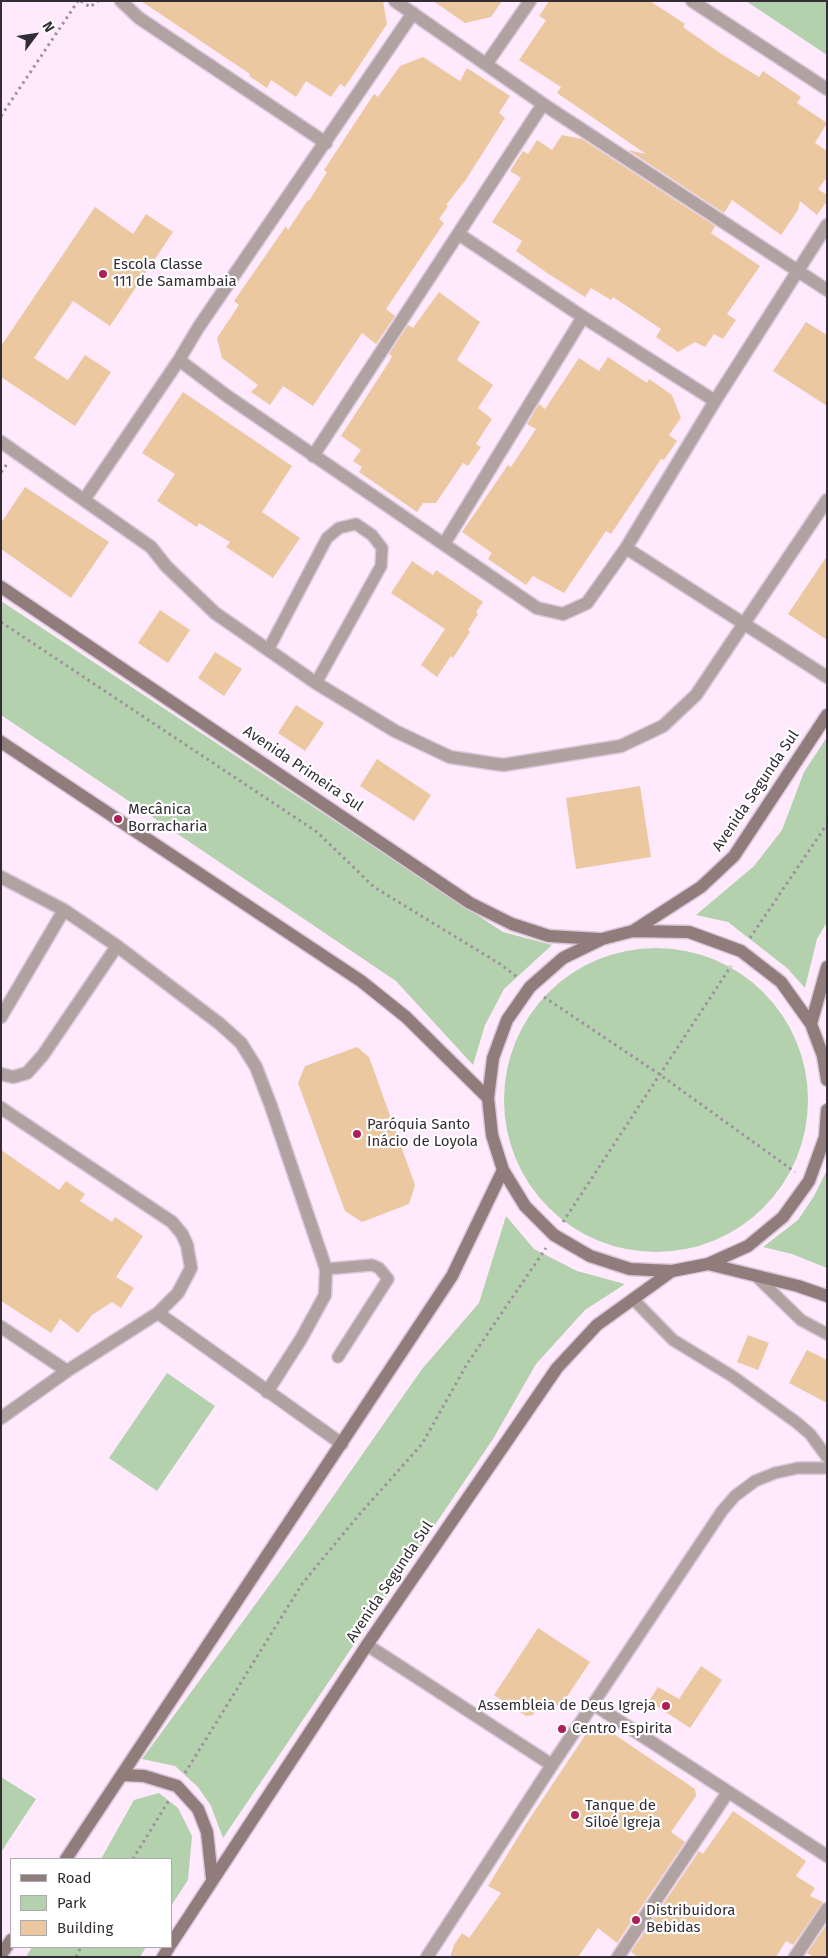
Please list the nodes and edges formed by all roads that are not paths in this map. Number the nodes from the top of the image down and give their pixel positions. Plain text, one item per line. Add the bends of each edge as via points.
1 (121, 1) edge
2 (395, 1) edge
3 (530, 1) edge
4 (692, 1) edge
5 (413, 13) junction
6 (487, 63) junction
7 (827, 89) edge
8 (543, 104) junction
9 (326, 143) junction
10 (827, 225) edge
11 (460, 235) junction
12 (798, 271) junction
13 (827, 290) edge
14 (584, 317) junction
15 (179, 360) junction
16 (716, 401) junction
17 (1, 442) edge
18 (313, 456) junction
19 (84, 500) junction
20 (827, 500) edge
21 (444, 544) junction
22 (626, 548) junction
23 (1, 588) edge
24 (743, 625) junction
25 (268, 650) junction
26 (827, 677) edge
27 (316, 683) junction
28 (827, 715) edge
29 (1, 742) edge
30 (1, 877) edge
31 (64, 910) junction
32 (633, 931) junction
33 (602, 939) junction
34 (117, 946) junction
35 (827, 967) edge
36 (1, 1017) edge
37 (811, 1024) junction
38 (1, 1074) edge
39 (827, 1080) edge
40 (488, 1098) junction
41 (1, 1108) edge
42 (827, 1110) edge
43 (503, 1170) junction
44 (708, 1264) junction
45 (326, 1269) junction
46 (672, 1271) junction
47 (756, 1276) junction
48 (827, 1296) edge
49 (633, 1298) junction
50 (158, 1313) junction
51 (1, 1327) edge
52 (827, 1334) edge
53 (338, 1357) dead end
54 (67, 1371) junction
55 (267, 1392) junction
56 (1, 1418) edge
57 (342, 1444) junction
58 (827, 1457) edge
59 (827, 1468) edge
60 (367, 1645) junction
61 (593, 1704) junction
62 (552, 1765) junction
63 (123, 1775) junction
64 (728, 1792) junction
65 (827, 1856) edge
66 (67, 1858) edge
67 (212, 1878) junction
68 (827, 1909) edge
69 (10, 1942) edge
70 (172, 1942) edge
71 (1, 1955) edge
72 (427, 1957) edge
73 (618, 1957) edge
74 (795, 1957) edge

1 - 9 street via 139,18
2 - 5 street
3 - 6 street
4 - 7 street
5 - 6 street
5 - 9 street
6 - 8 street
8 - 11 street
8 - 12 street
9 - 15 street
10 - 12 street
11 - 14 street
11 - 18 street
12 - 13 street
12 - 16 street
14 - 16 street
14 - 21 street
15 - 18 street
15 - 19 street
16 - 22 street
17 - 19 street
18 - 21 street
19 - 25 street via 151,547 215,613
20 - 24 street
21 - 22 street via 538,608 564,614 587,603
22 - 24 street
23 - 33 main road, Avenida Primeira Sul via 470,903 512,924 549,936
24 - 26 street
24 - 27 street via 696,695 664,726 621,746 544,760 503,765 450,757 395,731
25 - 27 street
25 - 27 lane via 327,538 339,528 356,524 372,535 382,548 381,566
28 - 32 main road, Avenida Segunda Sul via 724,867 701,887
29 - 40 main road via 361,981 406,1017
30 - 31 street
31 - 34 street
31 - 36 street
32 - 33 main road
32 - 37 main road via 689,932 741,951 781,982
33 - 40 main road via 563,958 530,987 507,1020 498,1043
34 - 38 street via 43,1056 27,1073 13,1077
34 - 45 street via 241,1043 256,1067 272,1106
35 - 37 main road
37 - 39 main road via 823,1056
40 - 43 main road via 492,1135
41 - 50 street via 172,1222 182,1234 191,1268 178,1293
42 - 44 main road via 825,1137 809,1181 783,1218 748,1246
43 - 46 main road via 525,1206 554,1235 590,1256 630,1269
43 - 57 main road via 452,1276
44 - 46 main road
44 - 47 main road
45 - 53 lane via 372,1265 388,1279
45 - 55 street via 325,1295
46 - 49 main road, Avenida Segunda Sul
47 - 48 main road
47 - 52 lane via 801,1320
49 - 58 lane via 673,1340 732,1376 796,1422 810,1434
49 - 60 main road, Avenida Segunda Sul via 597,1325 557,1368
50 - 54 street
50 - 55 street
51 - 54 street
54 - 56 street
55 - 57 street
57 - 63 main road
59 - 61 lane via 798,1468 775,1473 755,1481 735,1496
60 - 62 street
60 - 67 main road, Avenida Segunda Sul
61 - 62 street
61 - 64 street
62 - 72 street
63 - 66 main road
63 - 67 main road via 144,1776 177,1786 198,1809 204,1825
64 - 65 street
64 - 73 street
67 - 70 main road, Avenida Segunda Sul
68 - 74 street
69 - 71 main road

